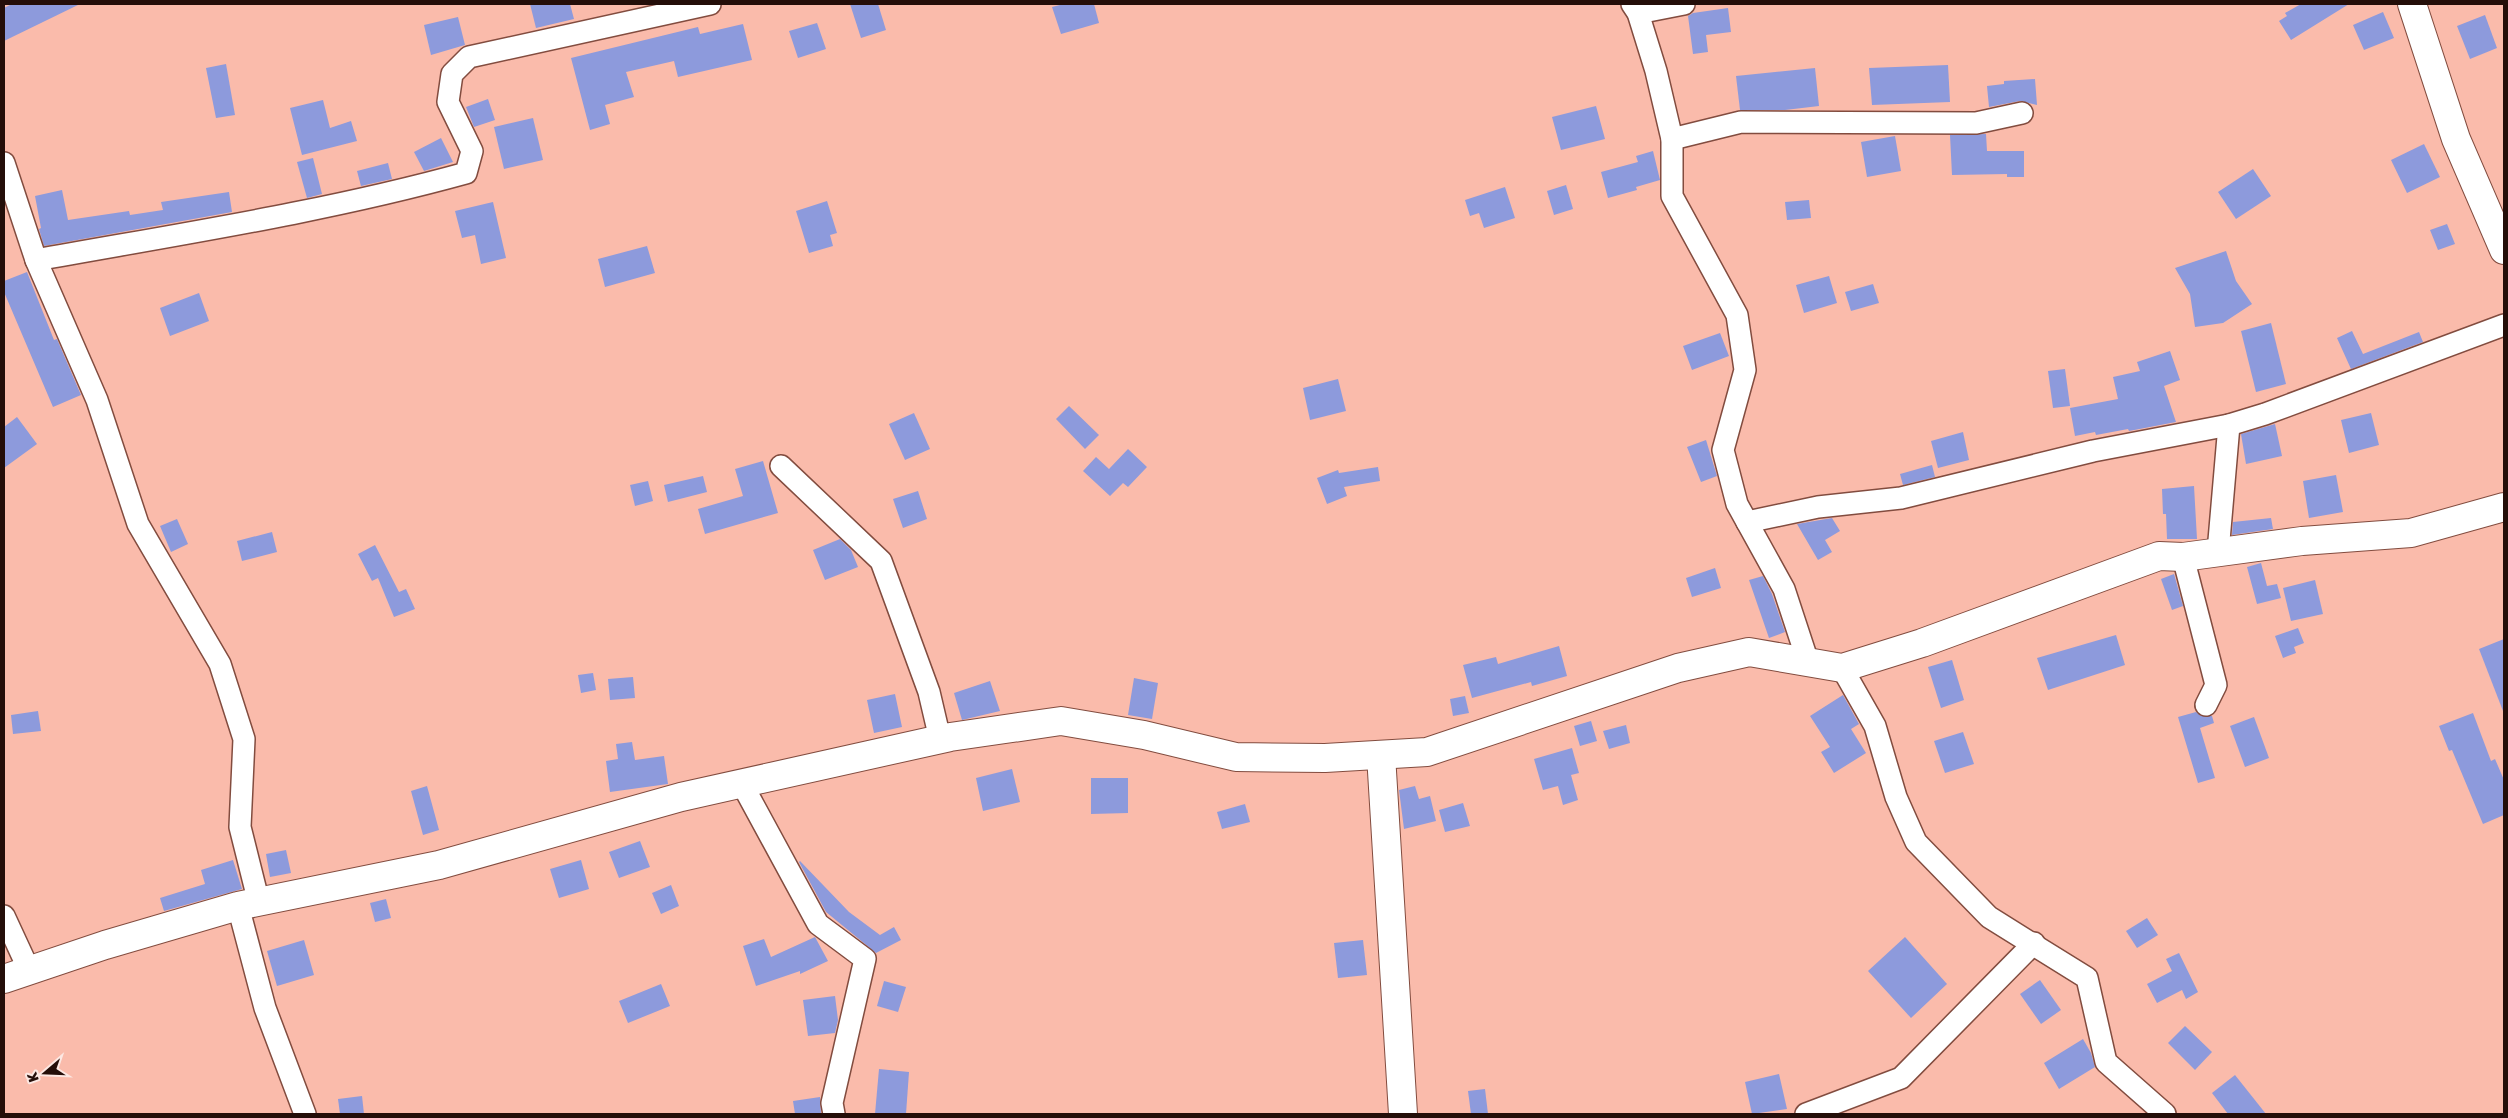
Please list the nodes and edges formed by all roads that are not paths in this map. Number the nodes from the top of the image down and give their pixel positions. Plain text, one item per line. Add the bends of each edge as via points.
1 (710, 4) edge
2 (1684, 4) edge
3 (2412, 4) edge
4 (1635, 9) edge
5 (2022, 113) dead end
6 (1672, 139) junction
7 (4, 163) edge
8 (2504, 250) edge
9 (36, 260) junction
10 (2504, 325) edge
11 (2230, 425) junction
12 (781, 466) dead end
13 (2504, 507) edge
14 (1748, 522) junction
15 (2218, 552) junction
16 (2183, 557) junction
17 (1808, 662) junction
18 (1842, 668) junction
19 (2206, 705) dead end
20 (940, 739) junction
21 (1381, 755) junction
22 (742, 784) junction
23 (248, 905) junction
24 (4, 916) edge
25 (2034, 943) junction
26 (16, 974) edge
27 (305, 1114) edge
28 (834, 1114) edge
29 (1403, 1114) edge
30 (1806, 1114) edge
31 (2165, 1114) edge

1 - 9 street via 469,57 452,74 448,102 472,151 466,173 404,190 202,231
2 - 4 street
3 - 8 street via 2456,140
4 - 6 street via 1656,71
5 - 6 street via 1976,123 1741,122
6 - 14 street via 1672,196 1738,316 1745,370 1723,450 1737,504
7 - 9 street
9 - 23 street via 97,400 138,524 220,664 244,739 240,827
10 - 11 street
11 - 14 street via 2093,451 1901,498 1818,507
11 - 15 street
12 - 20 street via 881,561 930,692
13 - 15 street via 2411,533 2302,541
14 - 17 street via 1784,589
15 - 16 street
16 - 18 street via 2159,556 1922,643
16 - 19 street via 2216,685
17 - 18 street
17 - 21 street via 1749,652 1678,668 1427,752
18 - 25 street via 1875,726 1896,797 1916,842 1988,917
20 - 21 street via 1061,721 1144,735 1236,757
20 - 22 street
21 - 29 street
22 - 23 street via 681,797 439,865
22 - 28 street via 818,924 865,959 832,1103
23 - 26 street
23 - 27 street via 265,1008
24 - 26 street
25 - 30 street via 1901,1078
25 - 31 street via 2087,978 2106,1062

